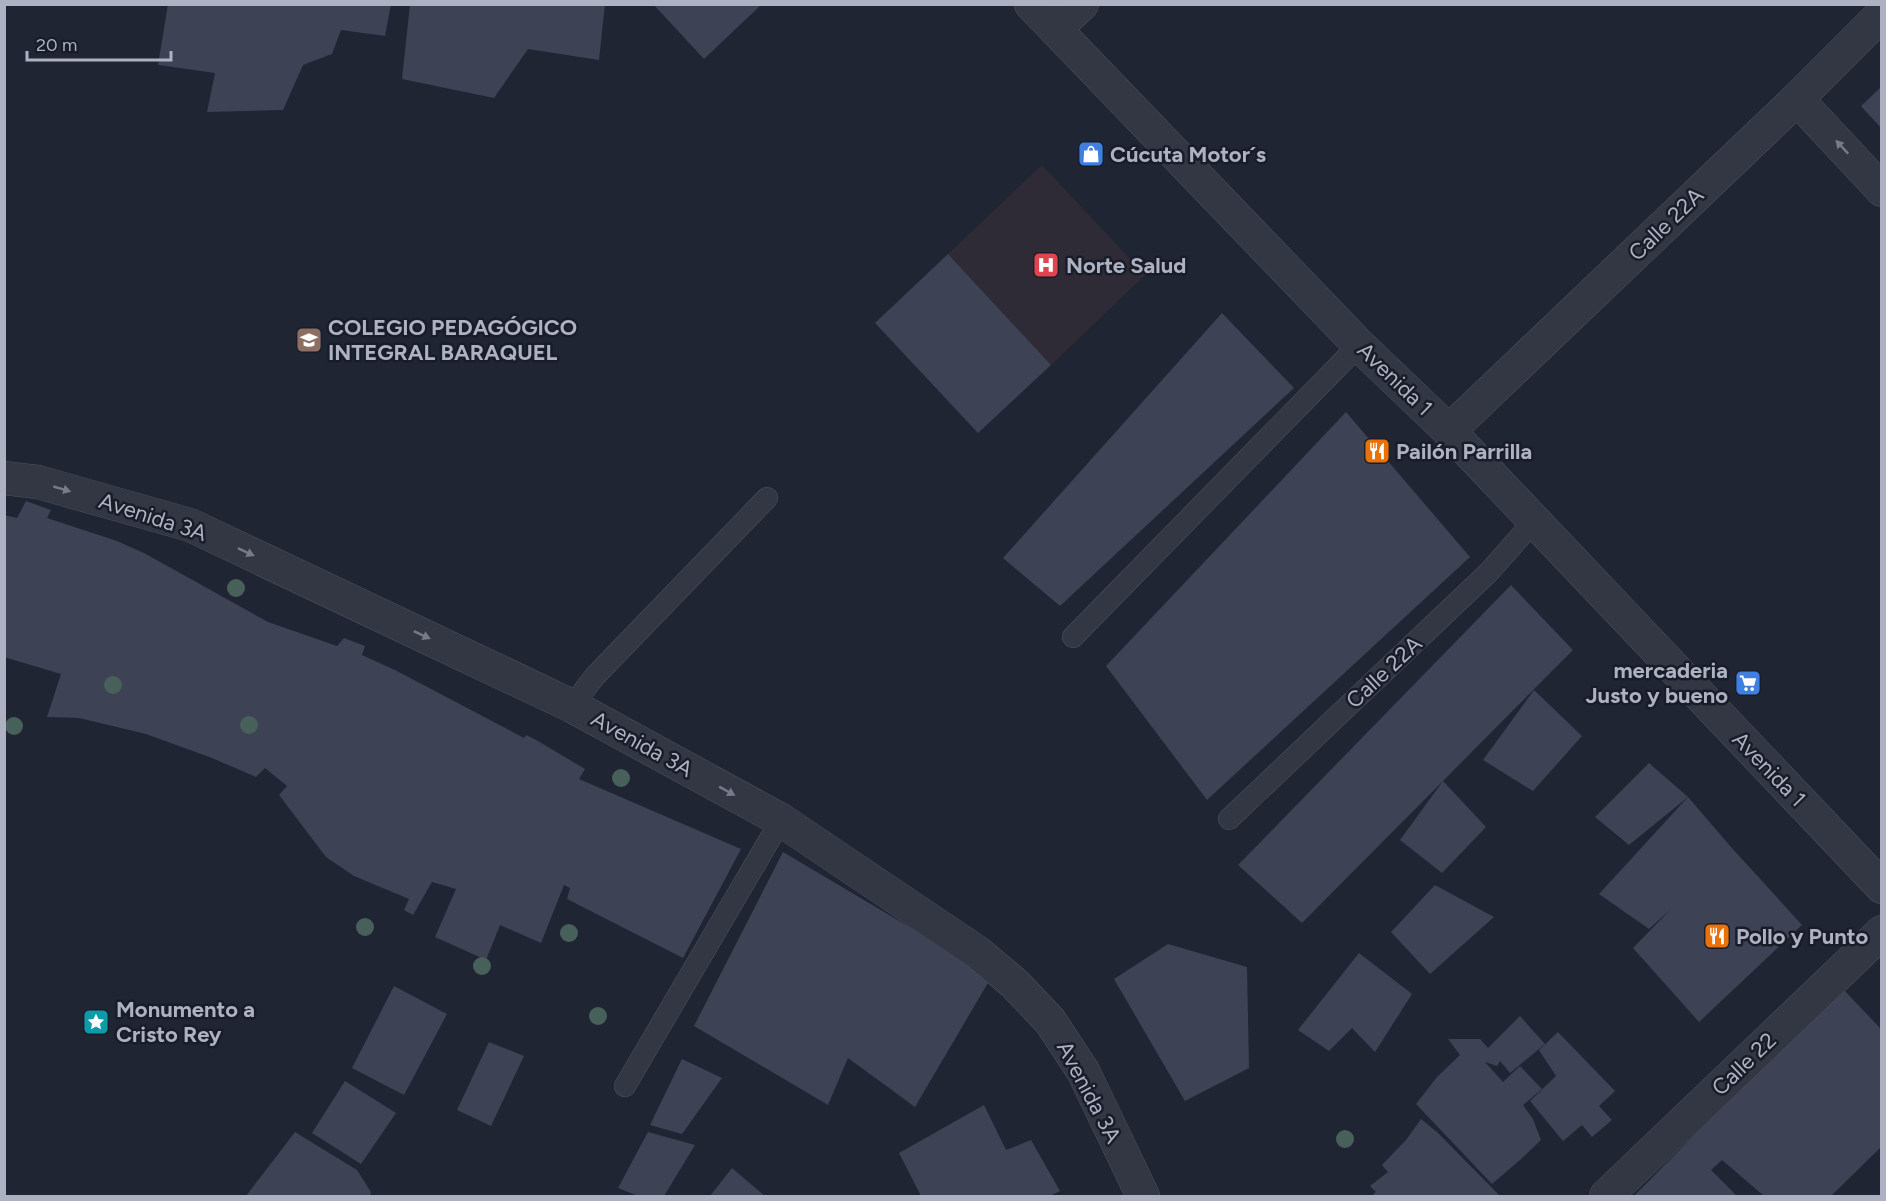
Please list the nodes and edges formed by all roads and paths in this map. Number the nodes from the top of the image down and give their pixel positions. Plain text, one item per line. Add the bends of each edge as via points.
1 (1031, 4) edge
2 (1082, 4) edge
3 (1881, 14) edge
4 (1055, 29) junction
5 (1797, 99) junction
6 (1881, 190) edge
7 (1359, 345) junction
8 (1449, 431) junction
9 (4, 478) edge
10 (767, 498) dead end
11 (1534, 521) junction
12 (1073, 637) dead end
13 (572, 706) junction
14 (1229, 819) dead end
15 (781, 820) junction
16 (1881, 887) edge
17 (1881, 932) edge
18 (625, 1086) dead end
19 (1143, 1197) edge
20 (1606, 1197) edge

1 - 4 street, Avenida 1
2 - 4 street
3 - 5 street, Calle 22A
4 - 7 street, Avenida 1
6 -> 5 street
5 - 8 street, Calle 22A
7 - 8 street, Avenida 1
7 - 12 lane
8 - 11 street, Avenida 1
9 -> 13 street, Avenida 3A via 38,482 190,525
10 - 13 lane via 595,676
11 - 14 lane, Calle 22A via 1490,572
11 - 16 street, Avenida 1
13 -> 15 street, Avenida 3A
15 - 18 lane
15 - 19 street, Avenida 3A via 977,952 1015,984 1050,1021 1083,1071
17 - 20 street, Calle 22

